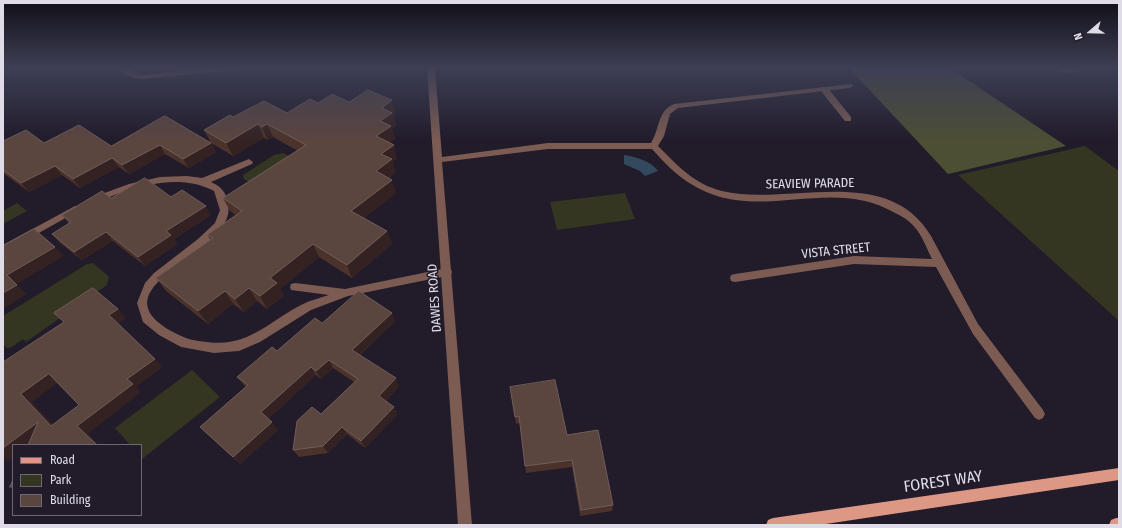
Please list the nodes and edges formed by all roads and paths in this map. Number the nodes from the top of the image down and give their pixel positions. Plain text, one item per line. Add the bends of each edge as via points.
1 (433, 93) edge
2 (793, 93) edge
3 (827, 93) edge
4 (848, 119) dead end
5 (654, 146) junction
6 (438, 160) junction
7 (249, 162) dead end
8 (202, 182) junction
9 (3, 249) edge
10 (939, 263) junction
11 (447, 272) junction
12 (735, 278) dead end
13 (295, 287) dead end
14 (348, 292) junction
15 (1039, 414) dead end
16 (1119, 474) edge
17 (465, 525) edge
18 (773, 525) edge
19 (1116, 525) edge
20 (1119, 525) edge

1 - 6 street, DAWES ROAD
2 - 5 street via 669,109
3 - 4 street
5 - 6 street via 548,146
5 - 10 street, SEAVIEW PARADE via 676,170 694,183 732,197 831,194 857,196 880,202 910,218 920,228 931,244
6 - 11 street, DAWES ROAD
7 - 8 street
8 - 9 street via 157,181 113,192 86,203
8 - 14 street via 218,189 224,202 223,218 211,233 164,269 149,285 142,303 147,319 163,332 185,344 214,348 239,346 256,339 307,307
10 - 12 street, VISTA STREET via 854,260
10 - 15 street, SEAVIEW PARADE via 976,329
11 - 14 street
11 - 17 street, DAWES ROAD
13 - 14 street
16 - 18 main road, FOREST WAY
19 - 20 main road

